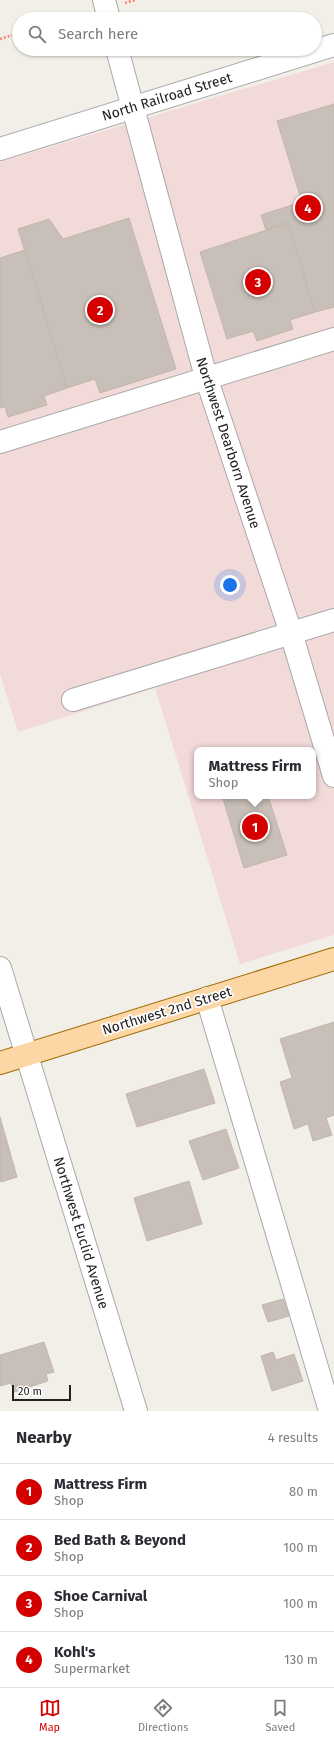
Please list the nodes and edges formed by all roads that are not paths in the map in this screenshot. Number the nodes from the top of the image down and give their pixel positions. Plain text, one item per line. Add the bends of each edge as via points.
1 (104, 0) edge
2 (107, 12) edge
3 (334, 45) edge
4 (322, 49) edge
5 (119, 56) edge
6 (299, 56) edge
7 (132, 108) junction
8 (0, 149) edge
9 (334, 339) edge
10 (206, 378) junction
11 (0, 442) edge
12 (334, 620) edge
13 (291, 633) junction
14 (73, 700) dead end
15 (334, 776) edge
16 (334, 959) edge
17 (0, 968) edge
18 (208, 998) junction
19 (27, 1054) junction
20 (0, 1063) edge
21 (136, 1411) edge
22 (330, 1411) edge

1 - 2 street
3 - 4 street, North Railroad Street
5 - 7 street, Northwest Dearborn Avenue
6 - 7 street, North Railroad Street
7 - 8 street, North Railroad Street
7 - 10 street, Northwest Dearborn Avenue
9 - 10 street
10 - 11 street
10 - 13 street, Northwest Dearborn Avenue
12 - 13 street
13 - 14 street
13 - 15 street, Northwest Dearborn Avenue
16 - 18 main road, Northwest 2nd Street
17 - 19 street, Northwest Euclid Avenue
18 - 19 main road, Northwest 2nd Street
18 - 22 street
19 - 20 main road, Northwest 2nd Street
19 - 21 street, Northwest Euclid Avenue

